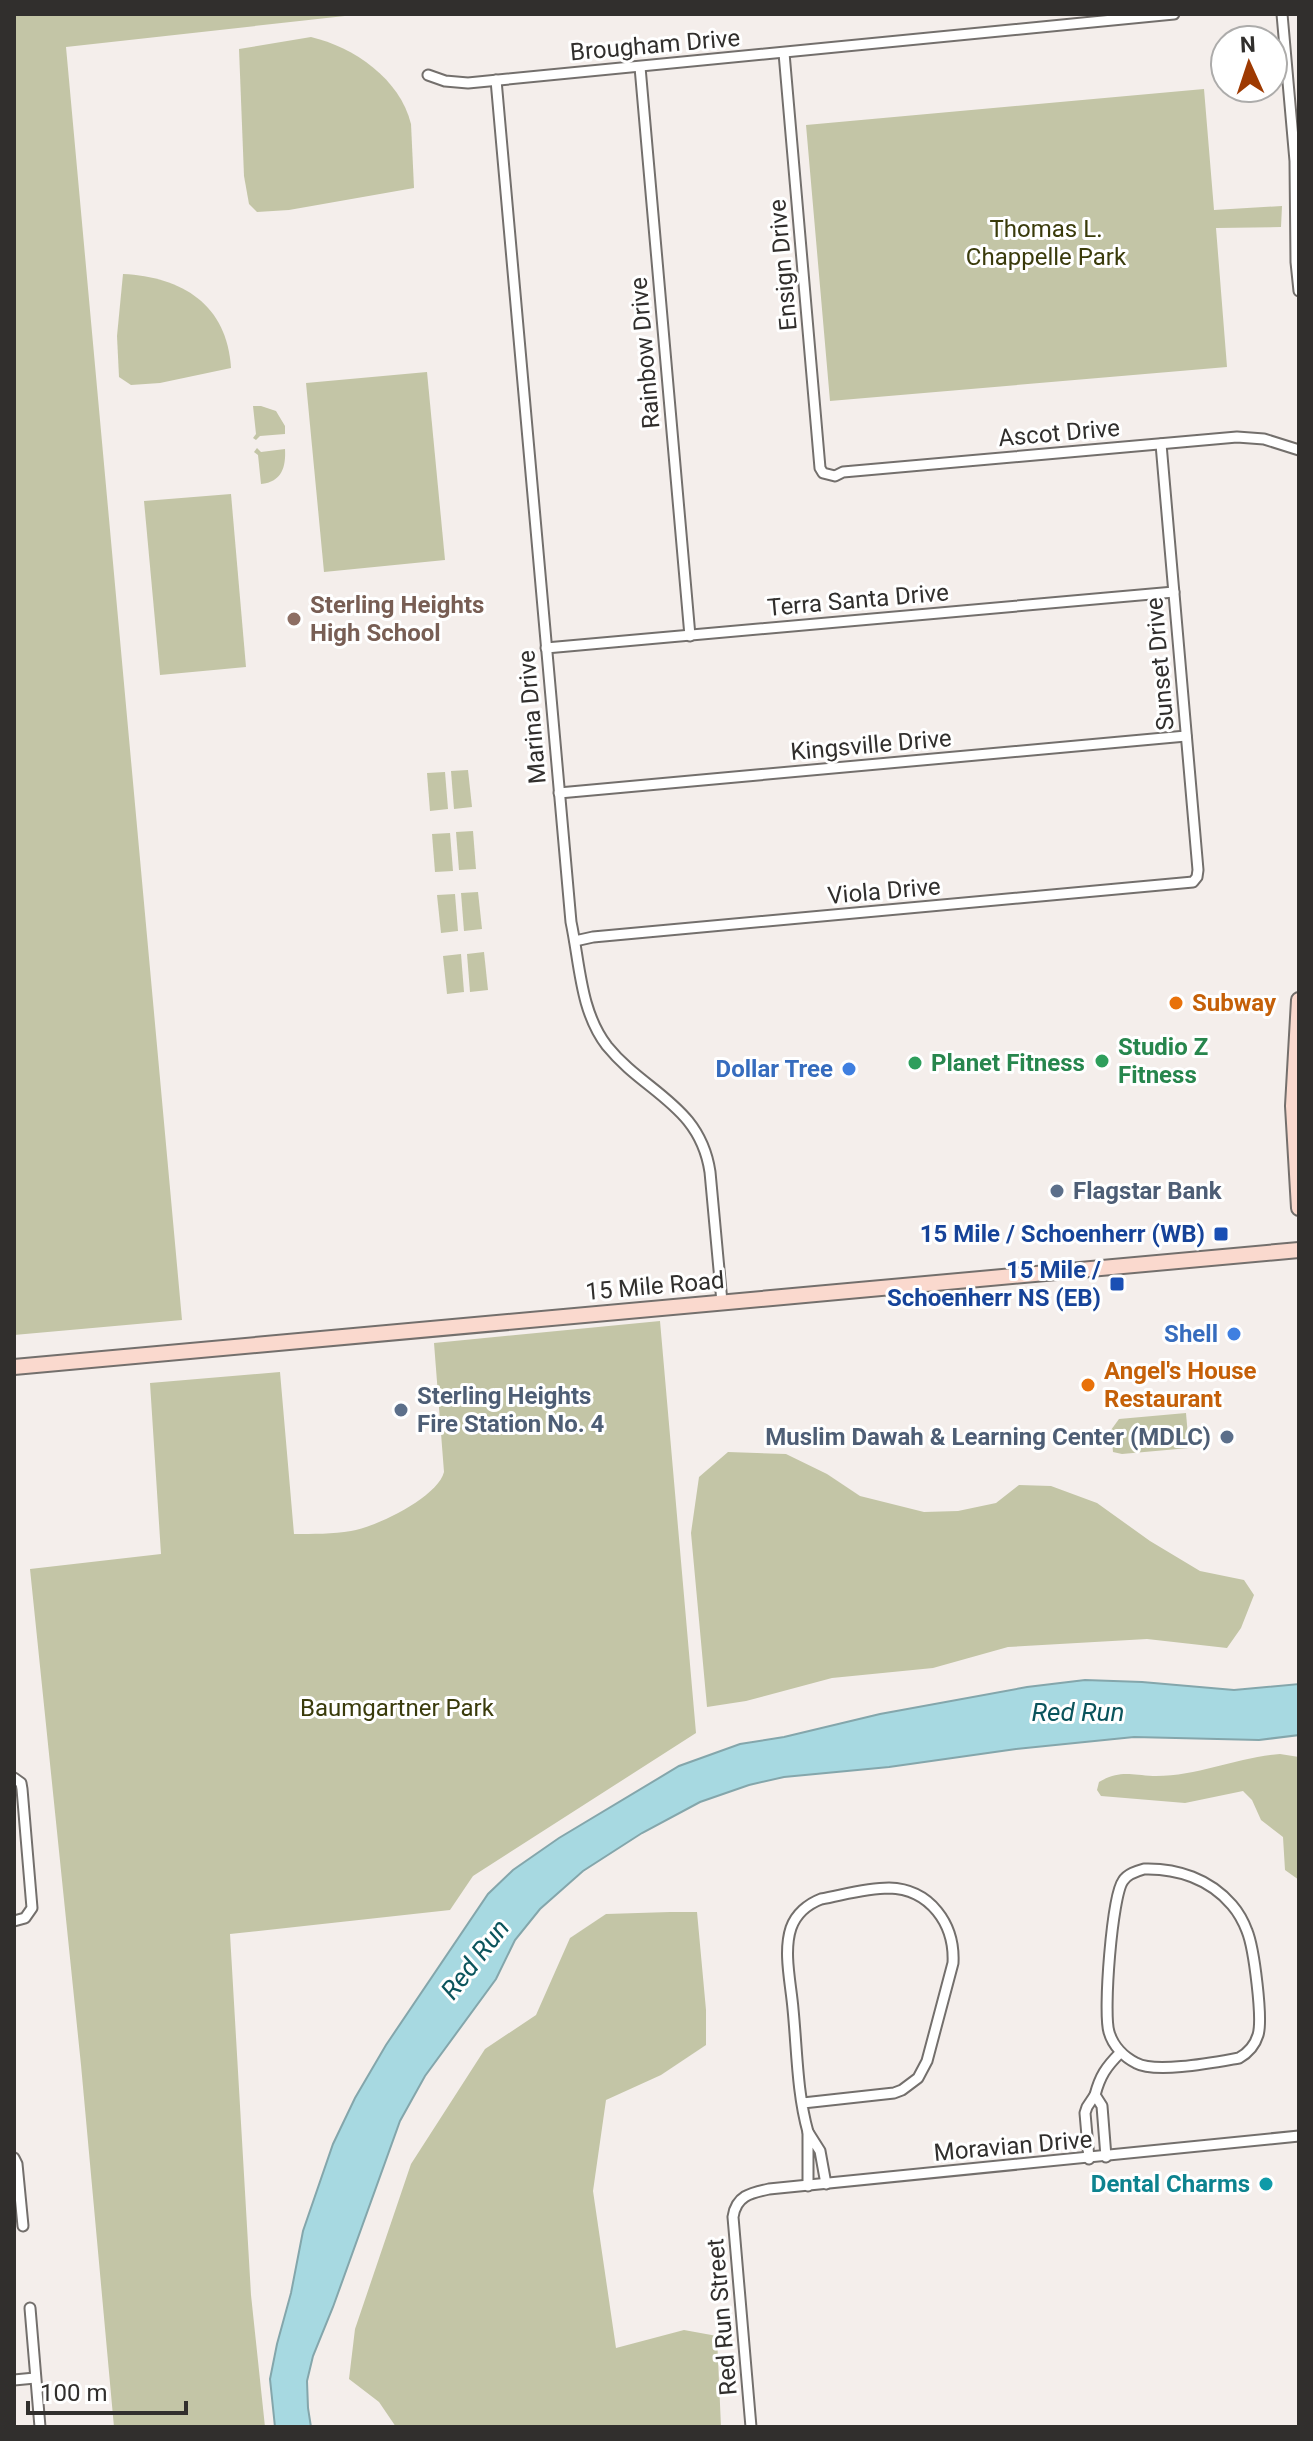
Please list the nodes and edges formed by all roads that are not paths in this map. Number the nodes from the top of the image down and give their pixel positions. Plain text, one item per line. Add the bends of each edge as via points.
1 (1174, 14) edge
2 (1282, 14) edge
3 (784, 53) junction
4 (640, 67) junction
5 (428, 75) dead end
6 (496, 80) junction
7 (1297, 161) edge
8 (1299, 291) edge
9 (1161, 444) junction
10 (1299, 448) edge
11 (823, 473) joint
12 (1174, 592) junction
13 (690, 636) junction
14 (546, 648) junction
15 (1186, 736) junction
16 (559, 793) junction
17 (1196, 879) joint
18 (575, 941) junction
19 (1299, 1000) edge
20 (1299, 1208) edge
21 (1299, 1250) edge
22 (722, 1302) junction
23 (14, 1367) edge
24 (15, 1778) edge
25 (14, 1921) edge
26 (1120, 2053) junction
27 (1095, 2095) junction
28 (803, 2103) junction
29 (808, 2132) junction
30 (1299, 2136) edge
31 (1106, 2157) junction
32 (14, 2158) edge
33 (1089, 2159) junction
34 (826, 2184) junction
35 (808, 2186) junction
36 (736, 2205) joint
37 (23, 2226) dead end
38 (30, 2308) dead end
39 (35, 2378) junction
40 (14, 2380) edge
41 (40, 2427) edge
42 (751, 2427) edge

1 - 3 street, Brougham Drive
2 - 7 street
3 - 4 street, Brougham Drive
3 - 11 street, Ensign Drive
4 - 6 street, Brougham Drive
4 - 13 street, Rainbow Drive
5 - 6 street, Brougham Drive via 455,82
6 - 14 street, Marina Drive
7 - 8 street
9 - 10 street, Ascot Drive via 1255,437
9 - 11 street, Ascot Drive via 835,476
9 - 12 street, Sunset Drive
12 - 13 street, Terra Santa Drive
12 - 15 street, Sunset Drive
13 - 14 street, Terra Santa Drive
14 - 16 street, Marina Drive
15 - 16 street, Kingsville Drive
15 - 17 street, Sunset Drive
16 - 18 street, Marina Drive
17 - 18 street, Viola Drive
18 - 22 street, Marina Drive via 584,997 595,1026 628,1067 683,1113 707,1153
19 - 20 main road via 1293,1106
21 - 22 main road, 15 Mile Road
22 - 23 main road, 15 Mile Road
24 - 25 street via 22,1789 31,1900 30,1914
26 - 26 street via 1108,2025 1116,1895 1123,1879 1144,1869 1195,1877 1232,1905 1248,1932 1258,2036 1247,2054 1231,2060 1155,2068
26 - 27 street via 1099,2077
27 - 31 street via 1102,2106
27 - 33 street via 1085,2113
28 - 28 street via 894,2093 923,2070 954,1953 943,1917 923,1898 886,1888 853,1893 811,1903 796,1918 788,1948
28 - 29 street
29 - 34 street via 820,2151
29 - 35 street
30 - 31 street, Moravian Drive
31 - 33 street, Moravian Drive
32 - 37 street
33 - 34 street, Moravian Drive
34 - 35 street, Moravian Drive
35 - 36 street, Moravian Drive via 747,2194
36 - 42 street, Red Run Street
38 - 39 street
39 - 40 street
39 - 41 street

